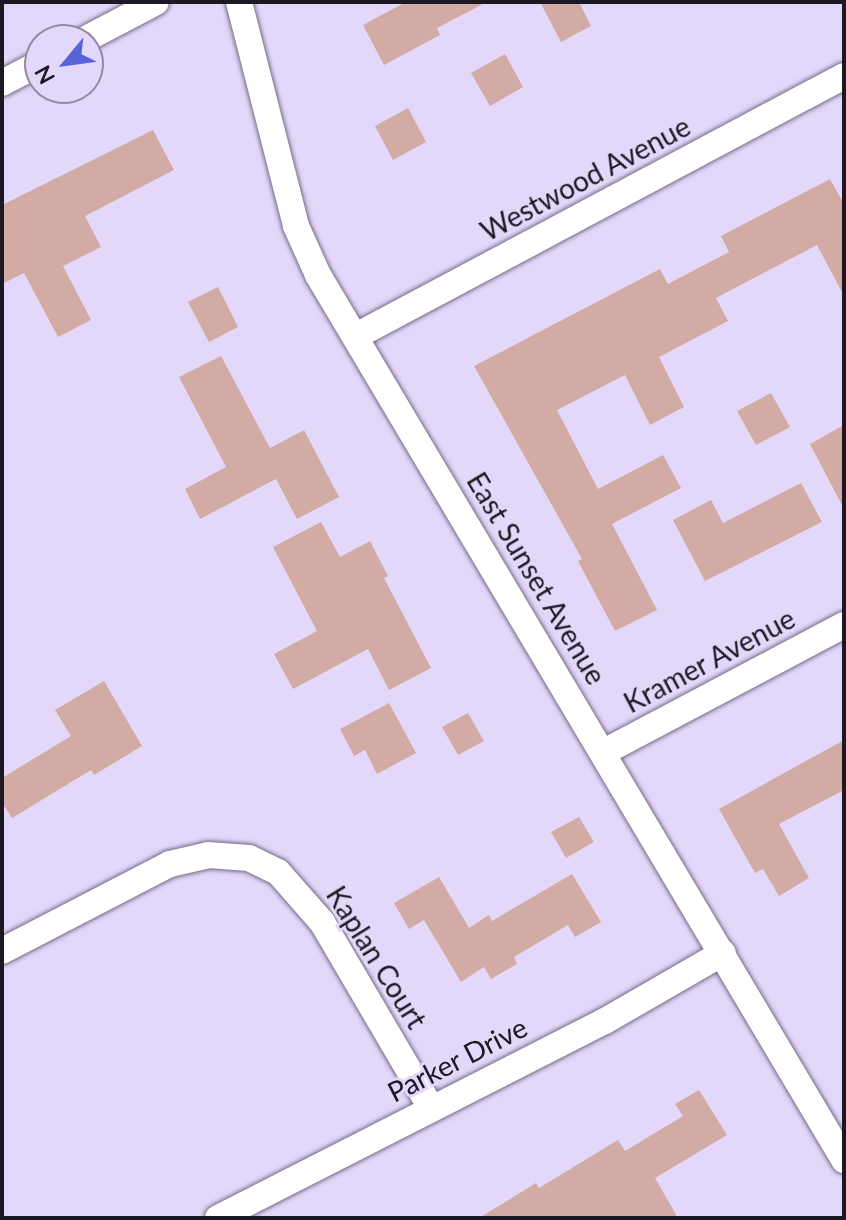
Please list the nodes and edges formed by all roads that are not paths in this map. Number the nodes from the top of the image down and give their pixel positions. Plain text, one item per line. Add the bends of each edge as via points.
1 (156, 2) edge
2 (239, 2) edge
3 (104, 29) edge
4 (24, 71) edge
5 (844, 76) edge
6 (2, 83) edge
7 (356, 336) junction
8 (844, 625) edge
9 (604, 752) junction
10 (2, 951) edge
11 (723, 953) junction
12 (431, 1108) junction
13 (844, 1160) edge
14 (218, 1218) edge

1 - 3 street
2 - 7 street, East Sunset Avenue via 296,226 318,275
4 - 6 street
5 - 7 street, Westwood Avenue
7 - 9 street, East Sunset Avenue
8 - 9 street, Kramer Avenue
9 - 11 street, East Sunset Avenue
10 - 12 street, Kaplan Court via 170,864 208,855 249,858 278,872 302,894
11 - 12 street, Parker Drive via 605,1021
11 - 13 street, East Sunset Avenue
12 - 14 street, Parker Drive

